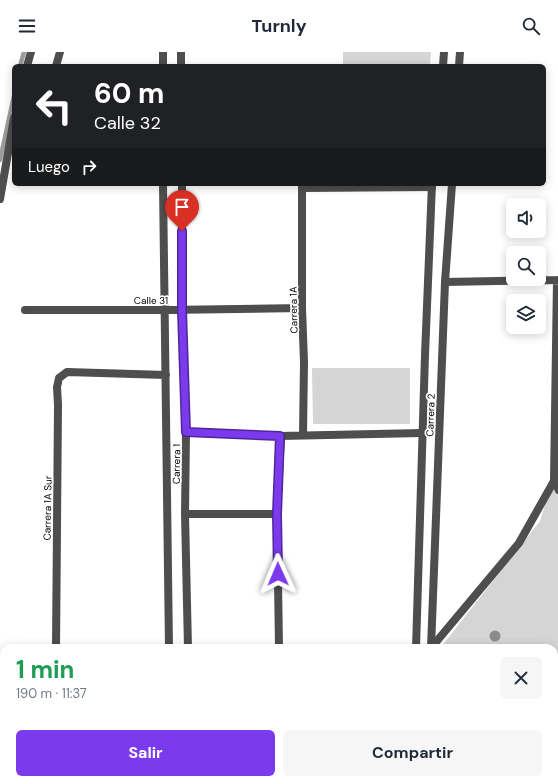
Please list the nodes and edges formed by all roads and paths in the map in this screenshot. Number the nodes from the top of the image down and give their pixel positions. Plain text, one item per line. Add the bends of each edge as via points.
1 (31, 52) edge
2 (60, 52) edge
3 (162, 52) edge
4 (181, 52) edge
5 (444, 52) edge
6 (460, 52) edge
7 (28, 64) edge
8 (57, 64) edge
9 (163, 64) edge
10 (181, 64) edge
11 (443, 64) edge
12 (459, 64) edge
13 (12, 130) edge
14 (163, 186) edge
15 (182, 186) edge
16 (303, 186) edge
17 (432, 186) edge
18 (452, 186) edge
19 (0, 199) edge
20 (557, 280) edge
21 (445, 282) junction
22 (302, 308) junction
23 (25, 310) dead end
24 (165, 310) junction
25 (182, 310) junction
26 (166, 375) junction
27 (186, 432) junction
28 (422, 433) junction
29 (303, 435) junction
30 (280, 436) junction
31 (554, 481) junction
32 (558, 491) edge
33 (185, 514) junction
34 (277, 514) junction
35 (56, 644) edge
36 (169, 644) edge
37 (188, 644) edge
38 (279, 644) edge
39 (416, 644) edge
40 (431, 644) edge
41 (434, 644) edge

1 - 7 street
2 - 8 street
3 - 9 street
4 - 10 street
5 - 11 street
6 - 12 street
13 - 19 street
14 - 24 street, Carrera 1
15 - 25 street, Carrera 1
16 - 17 street
16 - 22 street, Carrera 1A
17 - 28 street, Carrera 2
18 - 21 street, Carrera 2
20 - 21 street
20 - 31 street
21 - 40 street, Carrera 2
22 - 25 street, Calle 31
22 - 29 street, Carrera 1A
23 - 24 street, Calle 31
24 - 25 street, Calle 31
24 - 26 street, Carrera 1
25 - 27 street, Carrera 1
26 - 35 street, Carrera 1A Sur via 67,372 59,378
26 - 36 street, Carrera 1
27 - 30 street
27 - 33 street, Carrera 1
28 - 29 street
28 - 39 street, Carrera 2
29 - 30 street
30 - 34 street
31 - 32 lane
31 - 41 street via 519,543
33 - 34 street
33 - 37 street, Carrera 1
34 - 38 street

